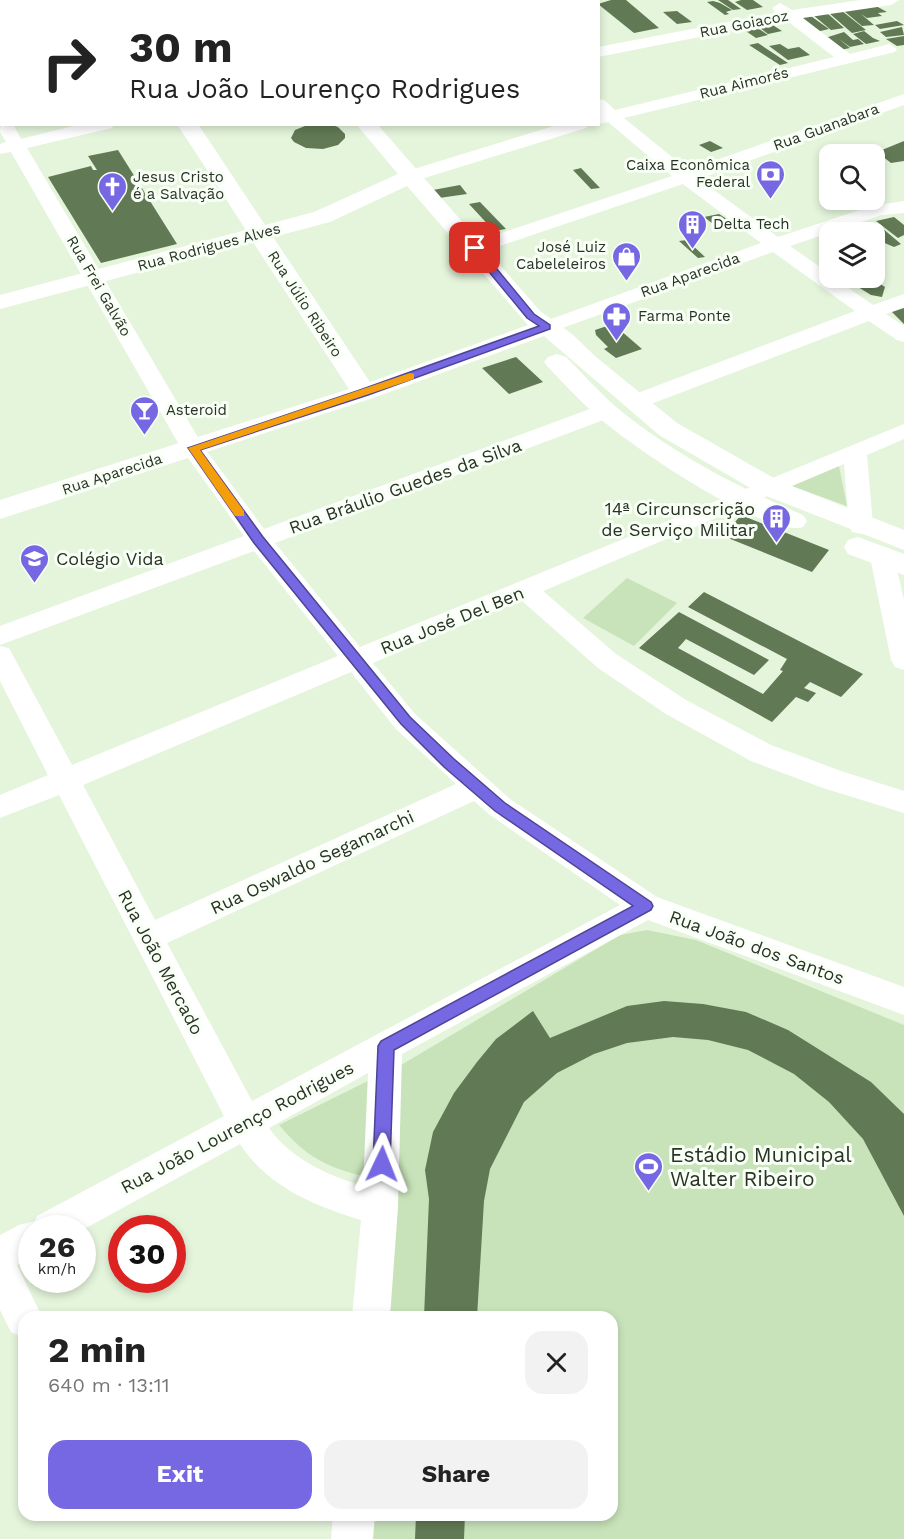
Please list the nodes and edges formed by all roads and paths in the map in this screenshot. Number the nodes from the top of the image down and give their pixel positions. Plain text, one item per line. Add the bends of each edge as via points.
1 (770, 0) edge
2 (891, 0) edge
3 (904, 10) edge
4 (789, 15) junction
5 (889, 49) dead end
6 (600, 52) edge
7 (845, 58) junction
8 (904, 99) edge
9 (603, 113) edge
10 (4, 126) edge
11 (97, 126) edge
12 (188, 126) edge
13 (368, 126) edge
14 (574, 126) edge
15 (8, 147) edge
16 (411, 176) junction
17 (684, 178) junction
18 (904, 207) edge
19 (260, 234) junction
20 (774, 245) junction
21 (475, 248) junction
22 (93, 277) junction
23 (904, 300) edge
24 (0, 302) edge
25 (872, 314) junction
26 (546, 327) junction
27 (904, 336) edge
28 (514, 340) junction
29 (364, 393) junction
30 (634, 402) junction
31 (606, 411) junction
32 (904, 431) edge
33 (193, 448) junction
34 (855, 451) junction
35 (769, 487) junction
36 (740, 499) junction
37 (0, 510) edge
38 (861, 526) junction
39 (259, 540) junction
40 (897, 554) edge
41 (526, 590) junction
42 (0, 636) edge
43 (0, 655) edge
44 (356, 660) junction
45 (904, 660) edge
46 (66, 780) junction
47 (476, 787) junction
48 (904, 802) edge
49 (0, 807) edge
50 (646, 906) junction
51 (148, 937) junction
52 (904, 1001) edge
53 (386, 1046) junction
54 (245, 1122) junction
55 (380, 1207) junction
56 (74, 1215) edge
57 (18, 1245) edge
58 (0, 1255) edge
59 (0, 1270) edge
60 (20, 1311) edge
61 (371, 1311) edge
62 (354, 1521) edge
63 (352, 1539) edge

1 - 4 street
2 - 3 street
2 - 4 street, Rua Goiacoz
4 - 6 street, Rua Goiacoz
4 - 7 street
5 - 7 street, Rua Aimorés
7 - 9 street, Rua Aimorés
8 - 17 street, Rua Guanabara
9 - 17 street
10 - 15 street, Rua Frei Galvão
11 - 15 street
12 - 19 main road, Rua Júlio Ribeiro
13 - 16 main road
14 - 16 street
15 - 22 street, Rua Frei Galvão
16 - 19 main road, Rua Rodrigues Alves via 322,217
16 - 21 main road
17 - 20 street
17 - 21 street, Rua Guanabara
18 - 20 street, Rua Aparecida via 879,210
19 - 22 main road, Rua Rodrigues Alves
19 - 29 main road, Rua Júlio Ribeiro
20 - 25 street
20 - 26 street, Rua Aparecida
21 - 26 main road via 531,316
22 - 24 main road, Rua Rodrigues Alves
22 - 33 street, Rua Frei Galvão
23 - 25 street
25 - 27 street
25 - 30 street
26 - 28 main road, Rua Aparecida
26 - 30 main road
28 - 29 main road, Rua Aparecida
28 - 31 main road via 538,346
29 - 33 main road, Rua Aparecida
30 - 35 main road via 668,429
31 - 36 main road via 644,440
31 - 39 street, Rua Bráulio Guedes da Silva
32 - 34 street, Rua José Del Ben
33 - 37 main road, Rua Aparecida
33 - 39 street, Rua João dos Santos
34 - 35 street, Rua José Del Ben
34 - 38 street
35 - 36 street, Rua José Del Ben
35 - 38 main road
36 - 40 main road
36 - 41 street, Rua José Del Ben
38 - 40 main road
39 - 42 street, Rua Bráulio Guedes da Silva
39 - 44 street, Rua João dos Santos
40 - 45 street
41 - 44 street, Rua José Del Ben
41 - 48 street via 607,661 676,707 761,753
43 - 46 street, Rua João Mercado
44 - 46 street, Rua José Del Ben
44 - 47 street, Rua João dos Santos via 405,721
46 - 49 street, Rua José Del Ben
46 - 51 street, Rua João Mercado
47 - 50 street, Rua João dos Santos
47 - 51 street, Rua Oswaldo Segamarchi
50 - 52 street, Rua João dos Santos
50 - 53 street, Rua João Lourenço Rodrigues
51 - 54 street, Rua João Mercado
53 - 54 street, Rua João Lourenço Rodrigues
53 - 55 street
54 - 55 street, Rua João Mercado via 267,1153 306,1182 349,1200
54 - 56 street, Rua João Lourenço Rodrigues
55 - 61 street
57 - 58 street
59 - 60 street
62 - 63 street

